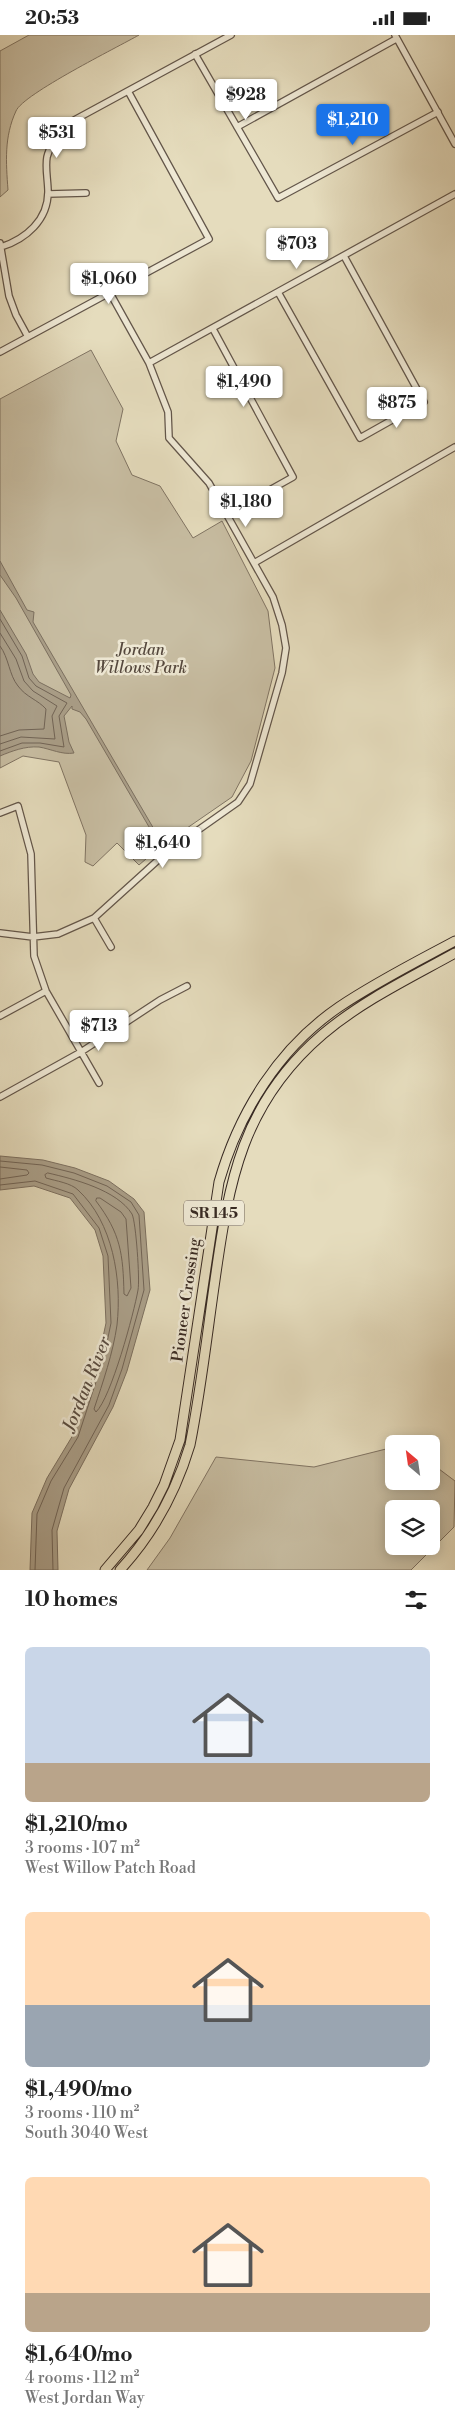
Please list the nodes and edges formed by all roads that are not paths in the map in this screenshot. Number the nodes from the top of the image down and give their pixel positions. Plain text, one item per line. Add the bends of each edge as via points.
1 (230, 35) edge
2 (396, 37) edge
3 (195, 54) junction
4 (128, 91) junction
5 (438, 113) junction
6 (237, 127) junction
7 (455, 144) edge
8 (86, 193) dead end
9 (48, 194) junction
10 (455, 194) edge
11 (1, 245) edge
12 (344, 256) junction
13 (278, 292) junction
14 (110, 293) junction
15 (213, 329) junction
16 (28, 337) junction
17 (0, 352) edge
18 (149, 363) junction
19 (455, 447) edge
20 (227, 514) junction
21 (254, 563) junction
22 (0, 813) edge
23 (94, 918) junction
24 (0, 933) edge
25 (33, 937) junction
26 (455, 941) edge
27 (111, 947) dead end
28 (455, 953) edge
29 (187, 986) dead end
30 (46, 991) junction
31 (0, 1017) edge
32 (81, 1052) junction
33 (99, 1083) dead end
34 (0, 1097) edge
35 (105, 1570) edge
36 (120, 1570) edge

1 - 3 street
2 - 5 street
2 - 6 street
3 - 4 street
3 - 6 street
4 - 9 street via 67,124 56,137 47,156
4 - 14 street via 208,239
5 - 6 street via 278,198
5 - 7 street
8 - 9 street
9 - 11 street via 44,212 36,226 18,241
10 - 12 street
11 - 16 street via 9,296
12 - 13 street
12 - 13 street via 424,402 360,438
13 - 15 street
14 - 16 street
14 - 18 street
15 - 18 street
15 - 20 street via 293,477
16 - 17 street
18 - 20 street via 168,412 169,437 209,483
19 - 21 street
20 - 21 street
21 - 23 street via 273,597 286,648 282,673 250,784 238,802 167,852
22 - 25 street via 18,806 31,854
23 - 25 street via 58,934
23 - 27 street
24 - 25 street
25 - 30 street via 34,956
26 - 35 highway, Pioneer Crossing / SR 145 via 339,1007 315,1026 272,1071 245,1114 219,1182 180,1440 153,1507 139,1530
28 - 36 highway, Pioneer Crossing / SR 145 via 338,1022 299,1056 262,1107 246,1137 230,1186 188,1452 161,1514 148,1536
29 - 32 street
30 - 31 street
30 - 32 street
32 - 33 street
32 - 34 street

